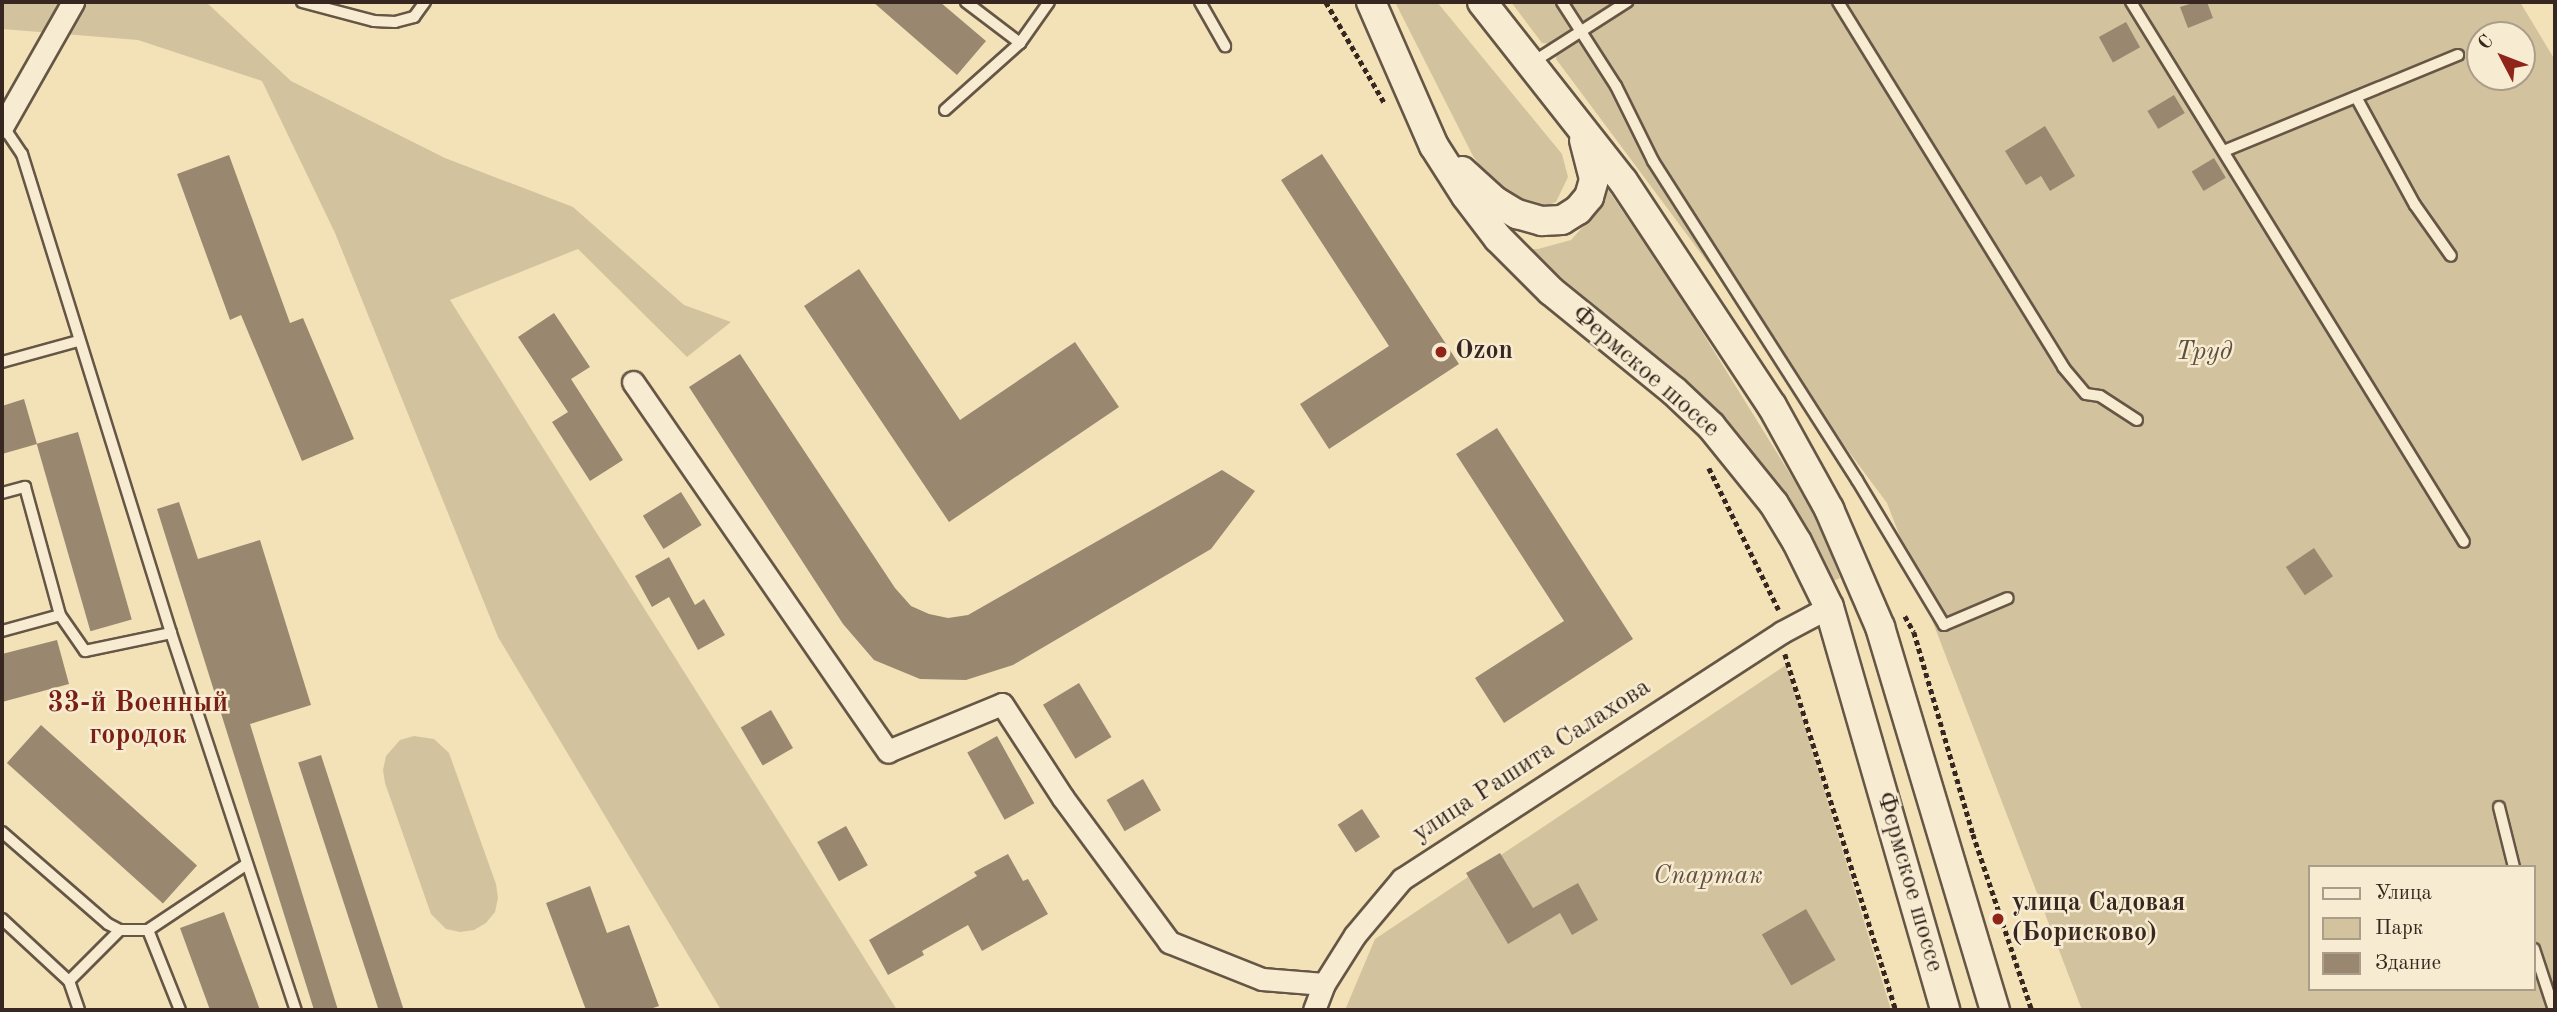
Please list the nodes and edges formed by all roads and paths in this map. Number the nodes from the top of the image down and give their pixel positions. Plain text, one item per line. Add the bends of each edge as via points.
1 (73, 2) edge
2 (302, 2) edge
3 (425, 2) edge
4 (966, 2) edge
5 (1049, 2) edge
6 (1200, 2) edge
7 (1326, 2) edge
8 (1371, 2) edge
9 (1482, 2) edge
10 (1562, 2) edge
11 (1627, 2) edge
12 (1838, 2) edge
13 (2131, 2) edge
14 (1580, 31) junction
15 (1020, 43) junction
16 (1225, 46) dead end
17 (2458, 55) dead end
18 (1530, 63) junction
19 (2356, 97) junction
20 (945, 110) dead end
21 (1391, 113) dead end
22 (1577, 123) junction
23 (2, 126) edge
24 (1434, 146) junction
25 (2224, 151) junction
26 (2451, 256) dead end
27 (78, 341) junction
28 (2, 362) edge
29 (633, 382) dead end
30 (2137, 420) dead end
31 (1703, 455) dead end
32 (2, 493) edge
33 (2464, 542) dead end
34 (1865, 587) junction
35 (2008, 598) dead end
36 (1829, 607) junction
37 (60, 615) junction
38 (2, 631) edge
39 (1782, 632) junction
40 (171, 633) junction
41 (2499, 807) dead end
42 (2, 832) edge
43 (247, 864) junction
44 (2514, 865) edge
45 (2, 919) edge
46 (120, 930) junction
47 (148, 930) junction
48 (2536, 955) edge
49 (69, 981) junction
50 (1324, 984) junction
51 (79, 1010) edge
52 (180, 1010) edge
53 (296, 1010) edge
54 (1314, 1010) edge
55 (1326, 1010) edge
56 (1896, 1010) edge
57 (1945, 1010) edge
58 (1995, 1010) edge
59 (2554, 1010) edge

1 - 23 street
2 - 3 lane via 395,22 414,17
4 - 15 lane
5 - 15 lane
6 - 16 lane
7 - 21 path
8 - 24 main road, Фермское шоссе
9 - 18 main road, Фермское шоссе
10 - 14 lane
11 - 14 lane
12 - 30 lane via 2063,367 2086,394 2100,396
13 - 25 lane
14 - 18 lane
14 - 35 lane via 1616,86 1653,161 1944,625
15 - 20 lane
17 - 19 lane
18 - 22 main road, Фермское шоссе
19 - 25 lane
19 - 26 lane via 2415,205
22 - 24 main road via 1594,179 1589,197 1562,220 1517,214
22 - 34 main road, Фермское шоссе via 1623,181 1772,406 1829,509
23 - 27 lane via 22,154
24 - 36 main road, Фермское шоссе via 1498,238 1551,290 1674,391 1745,465 1774,504
25 - 33 lane
27 - 28 lane
27 - 40 lane
29 - 50 street via 888,751 1002,704 1063,799 1169,942 1262,979
31 - 39 path via 1779,608
32 - 37 lane via 25,487
34 - 36 main road
34 - 58 main road, Фермское шоссе
36 - 39 street, улица Рашита Салахова
36 - 57 main road, Фермское шоссе
37 - 38 lane
37 - 40 lane via 85,651
39 - 50 street, улица Рашита Салахова via 1402,880 1355,935
39 - 56 path via 1785,657
40 - 43 lane
41 - 44 lane
42 - 46 lane
43 - 47 lane
43 - 53 lane
45 - 49 lane
46 - 47 lane
46 - 49 lane
47 - 52 lane
48 - 59 lane
49 - 51 lane
50 - 54 street, улица Рашита Салахова
50 - 55 lane

